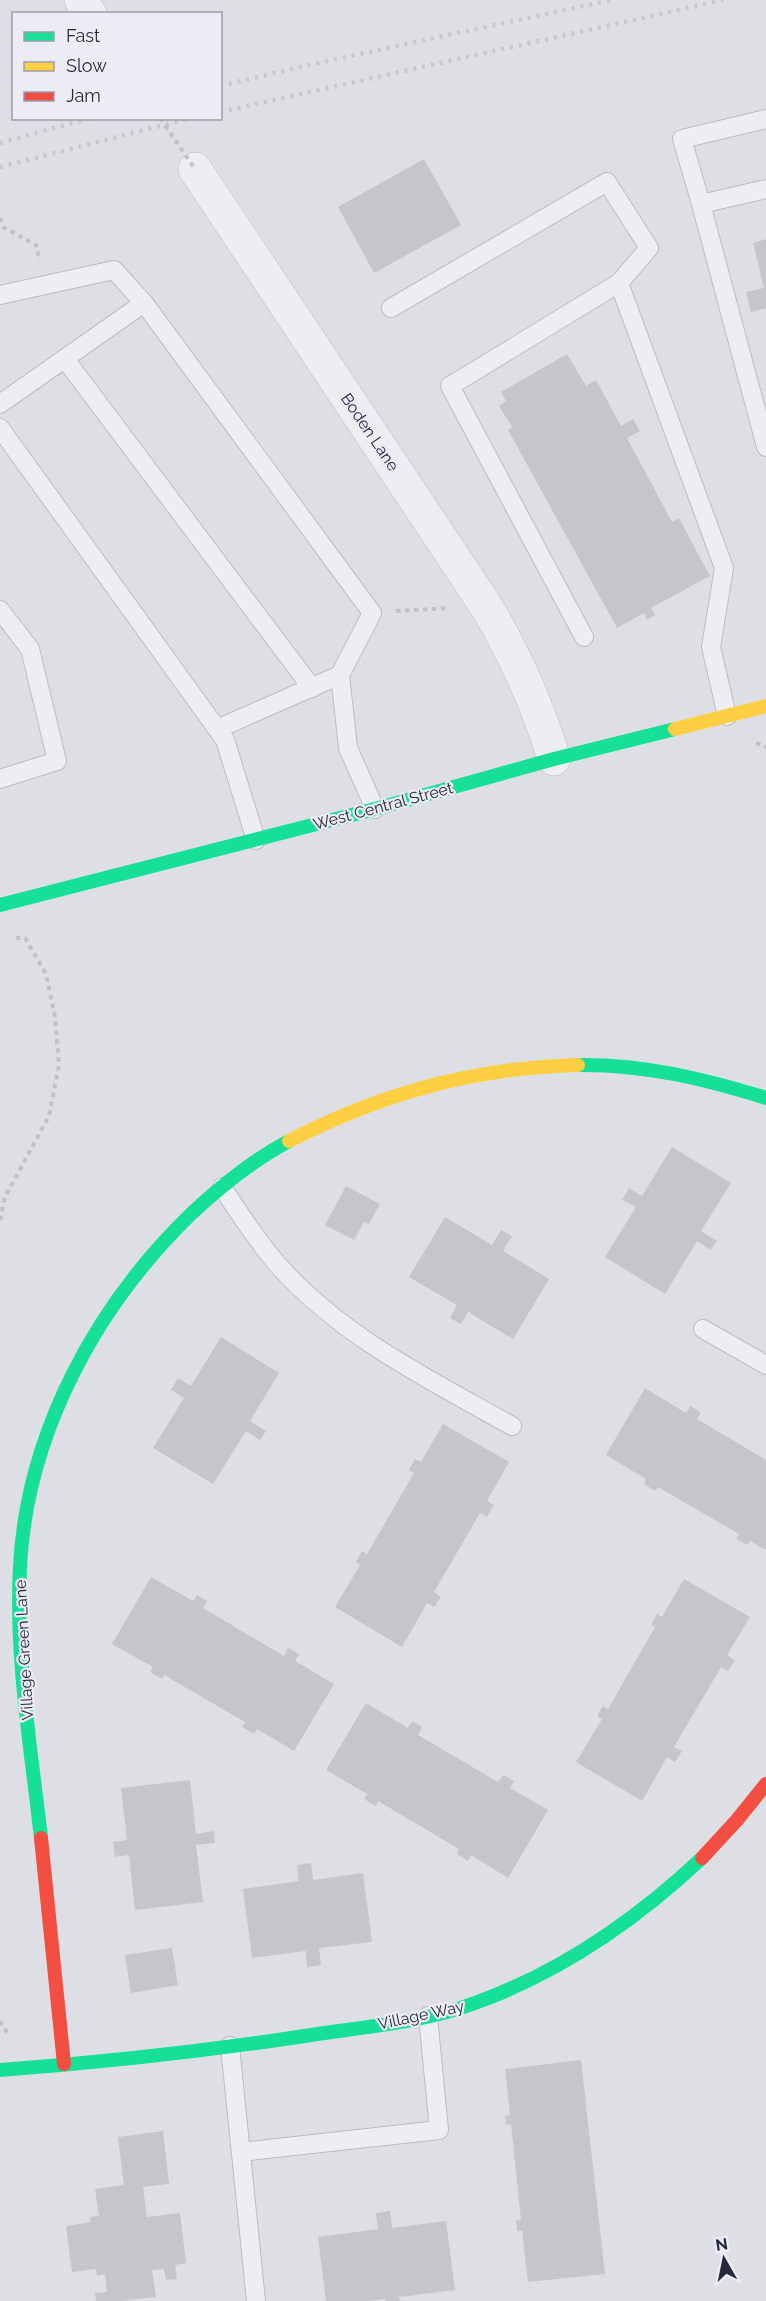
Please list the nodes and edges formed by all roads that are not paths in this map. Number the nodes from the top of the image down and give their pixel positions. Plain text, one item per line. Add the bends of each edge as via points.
1 (766, 119) edge
2 (195, 169) road end
3 (766, 189) edge
4 (701, 204) junction
5 (619, 283) junction
6 (0, 295) edge
7 (144, 303) junction
8 (391, 308) dead end
9 (65, 359) junction
10 (0, 404) edge
11 (0, 428) edge
12 (766, 447) edge
13 (0, 610) edge
14 (584, 637) dead end
15 (340, 675) junction
16 (312, 688) junction
17 (766, 706) edge
18 (727, 716) junction
19 (217, 729) junction
20 (554, 759) junction
21 (0, 779) edge
22 (375, 809) junction
23 (256, 840) junction
24 (0, 905) edge
25 (766, 1098) edge
26 (222, 1187) junction
27 (703, 1329) dead end
28 (766, 1365) edge
29 (512, 1426) dead end
30 (766, 1784) edge
31 (428, 2016) junction
32 (230, 2046) junction
33 (64, 2064) junction
34 (0, 2070) edge
35 (241, 2152) junction
36 (256, 2301) edge

1 - 4 lane via 682,139
2 - 20 street, Boden Lane via 476,590 512,650
3 - 4 lane
4 - 12 lane
5 - 8 lane via 649,248 607,182
5 - 14 lane via 450,386
5 - 18 lane via 724,568 711,647
6 - 7 lane via 114,270
7 - 9 lane
7 - 15 lane via 372,613
9 - 10 lane
9 - 16 lane
11 - 19 lane
13 - 21 lane via 30,649 57,761
15 - 16 lane
15 - 22 lane via 348,748
16 - 19 lane
17 - 18 street, West Central Street
18 - 20 street, West Central Street
19 - 23 lane via 225,740
20 - 22 street, West Central Street
22 - 23 street, West Central Street
23 - 24 street, West Central Street
25 - 26 street, Village Green Lane via 688,1075 634,1068 585,1065 495,1070 392,1094 345,1113 257,1159
26 - 29 lane via 279,1266 352,1331
26 - 33 street, Village Green Lane via 154,1253 98,1328 76,1368 43,1449 23,1530 18,1579 23,1677
27 - 28 lane
30 - 31 street, Village Way via 710,1851 624,1926 576,1957 523,1983 475,2003
31 - 32 street, Village Way
31 - 35 lane via 439,2130
32 - 33 street, Village Way
32 - 35 lane
33 - 34 street, Village Way
35 - 36 lane

